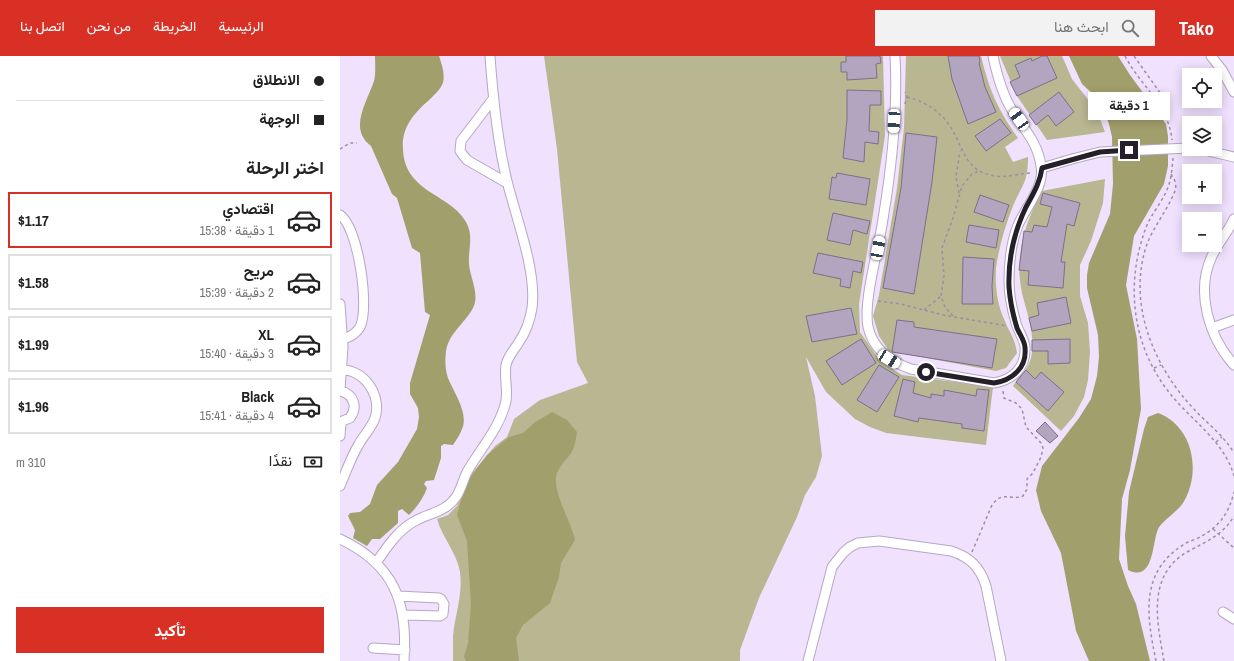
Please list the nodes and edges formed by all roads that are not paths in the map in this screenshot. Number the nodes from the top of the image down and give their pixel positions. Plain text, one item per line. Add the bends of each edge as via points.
1 (490, 56) edge
2 (895, 56) edge
3 (993, 56) edge
4 (1211, 56) edge
5 (1234, 92) edge
6 (493, 99) junction
7 (1182, 148) edge
8 (1222, 154) edge
9 (1232, 158) edge
10 (1042, 171) junction
11 (507, 183) junction
12 (340, 215) edge
13 (1234, 219) edge
14 (340, 304) edge
15 (1234, 320) edge
16 (1212, 328) junction
17 (342, 344) edge
18 (1234, 365) edge
19 (342, 370) junction
20 (340, 390) edge
21 (340, 422) edge
22 (340, 436) edge
23 (340, 486) edge
24 (340, 539) edge
25 (376, 563) junction
26 (398, 596) junction
27 (1223, 612) dead end
28 (404, 615) junction
29 (1234, 619) edge
30 (373, 648) dead end
31 (405, 650) junction
32 (404, 661) edge
33 (808, 661) edge
34 (1001, 661) edge

1 - 6 lane
2 - 10 lane via 894,136 868,304 868,328 880,350 899,365 984,382 1005,381 1021,368 1025,348 1011,301 1009,266 1018,226 1036,190
3 - 10 lane via 1002,88 1012,110 1033,141
4 - 5 lane
6 - 11 lane
6 - 11 lane via 461,141 460,152 467,160
7 - 10 lane, bridge via 1100,152 1072,159
8 - 9 lane
11 - 25 lane via 526,254 532,308 528,325 506,364 506,402 488,441 466,474 456,497 442,510 415,521 400,533
12 - 17 lane via 347,223 355,245 361,268 363,292 363,316 360,327
13 - 16 lane via 1212,256 1206,274 1204,298
14 - 17 lane
15 - 16 lane
16 - 18 lane via 1218,343
17 - 19 lane
19 - 20 lane
19 - 23 lane via 356,372 370,384 377,406 375,418 359,444
20 - 21 lane via 352,399 354,409 350,418
21 - 22 lane
24 - 25 lane
25 - 26 lane
26 - 28 lane
26 - 28 lane via 439,598 444,604 444,611 440,616
27 - 29 lane
28 - 31 lane
30 - 31 lane
31 - 32 lane
33 - 34 lane via 832,567 850,547 870,541 951,551 969,559 979,570 986,586

